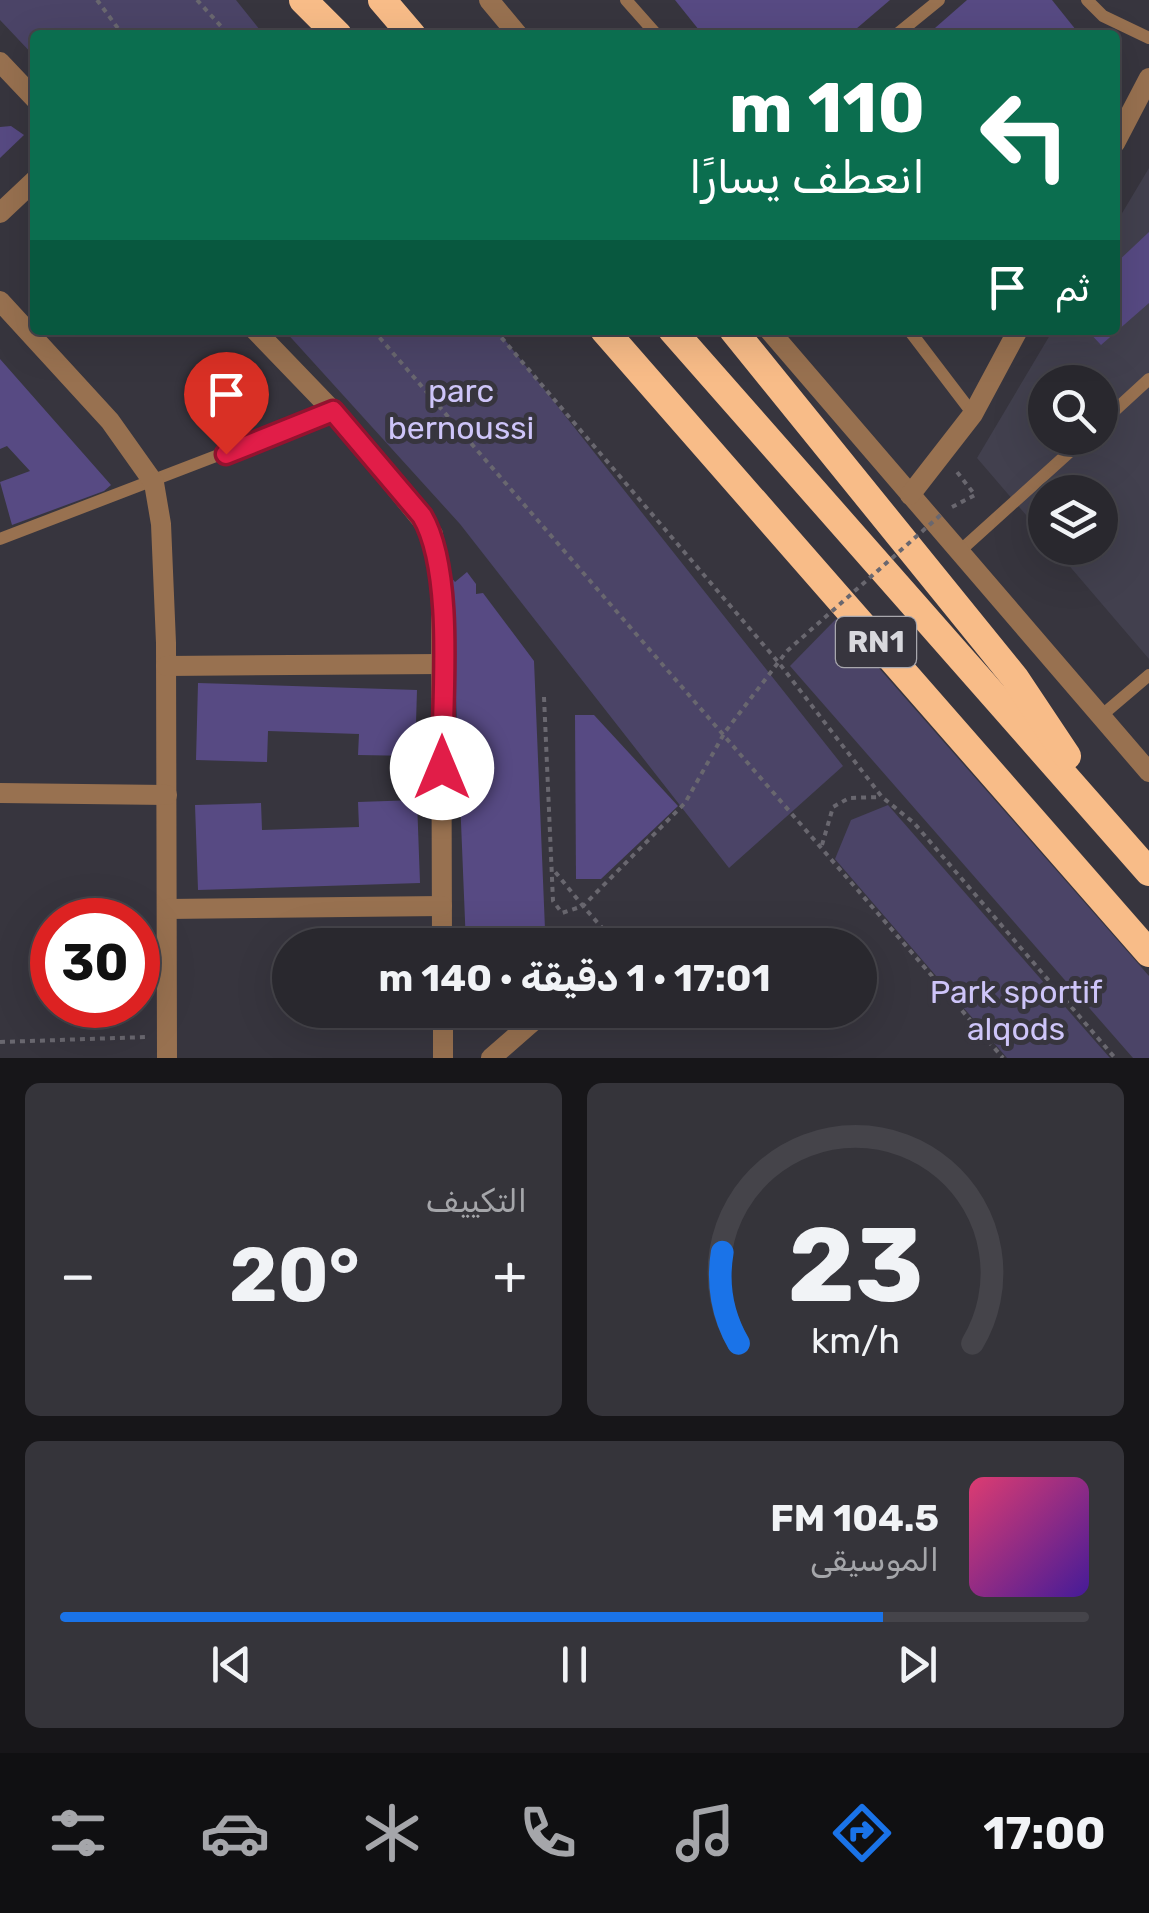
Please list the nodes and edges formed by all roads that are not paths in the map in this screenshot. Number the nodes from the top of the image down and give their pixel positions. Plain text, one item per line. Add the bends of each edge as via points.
1 (303, 0) edge
2 (316, 0) edge
3 (382, 0) edge
4 (489, 0) edge
5 (626, 0) edge
6 (939, 0) edge
7 (1087, 0) edge
8 (333, 30) edge
9 (343, 30) edge
10 (408, 30) edge
11 (514, 30) edge
12 (653, 30) edge
13 (902, 30) edge
14 (1149, 38) edge
15 (0, 62) edge
16 (1149, 78) edge
17 (30, 94) edge
18 (1120, 133) edge
19 (30, 185) edge
20 (0, 213) edge
21 (0, 302) edge
22 (30, 334) edge
23 (31, 335) edge
24 (260, 335) edge
25 (608, 335) edge
26 (676, 335) edge
27 (738, 335) edge
28 (773, 335) edge
29 (913, 335) edge
30 (1015, 335) edge
31 (1149, 379) edge
32 (1118, 407) edge
33 (333, 411) junction
34 (973, 414) junction
35 (1066, 455) edge
36 (154, 483) junction
37 (910, 494) junction
38 (0, 539) edge
39 (960, 550) junction
40 (442, 664) junction
41 (166, 666) junction
42 (1149, 675) edge
43 (1101, 716) junction
44 (1149, 772) edge
45 (0, 793) edge
46 (167, 795) junction
47 (1130, 848) junction
48 (1149, 872) edge
49 (442, 906) junction
50 (167, 909) junction
51 (442, 928) edge
52 (1149, 953) edge
53 (443, 1028) edge
54 (526, 1028) edge
55 (167, 1047) edge
56 (443, 1058) edge
57 (492, 1058) edge

1 - 8 highway
2 - 9 highway
3 - 10 highway
4 - 11 street
5 - 12 lane
6 - 13 lane
7 - 14 lane via 1103,16
15 - 17 street
16 - 18 street
19 - 20 street
21 - 22 street
23 - 36 street via 110,421
24 - 33 street
25 - 52 highway, RN1
26 - 47 highway, RN1
27 - 47 highway via 1015,678
28 - 37 street
29 - 34 lane
30 - 34 street
31 - 32 lane
33 - 36 lane
33 - 40 street via 433,534
34 - 37 street
35 - 39 lane
36 - 38 lane
36 - 41 street
37 - 39 street
39 - 43 street
40 - 41 street
40 - 49 street
41 - 46 street
42 - 43 lane
43 - 44 street
45 - 46 street
46 - 50 street
47 - 48 highway, RN1
49 - 50 street
49 - 51 street
50 - 55 street
53 - 56 street
54 - 57 street

